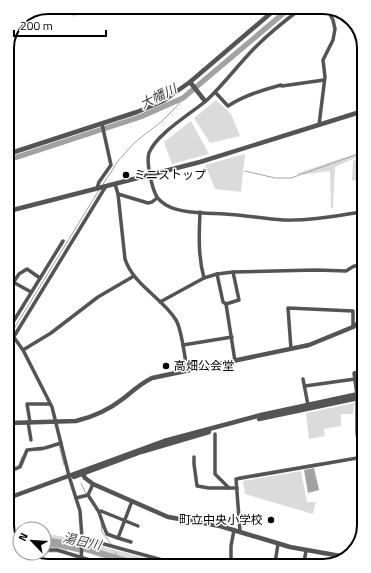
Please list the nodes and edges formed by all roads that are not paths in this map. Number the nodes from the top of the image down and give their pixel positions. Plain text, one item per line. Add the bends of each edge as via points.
1 (270, 14) edge
2 (294, 14) edge
3 (330, 15) edge
4 (324, 80) junction
5 (190, 82) junction
6 (215, 92) junction
7 (205, 101) junction
8 (357, 113) edge
9 (102, 124) junction
10 (319, 125) junction
11 (14, 152) edge
12 (151, 175) junction
13 (115, 184) junction
14 (101, 187) junction
15 (118, 194) junction
16 (157, 198) junction
17 (14, 209) edge
18 (200, 212) junction
19 (357, 213) edge
20 (63, 241) dead end
21 (357, 266) edge
22 (233, 272) junction
23 (217, 274) junction
24 (134, 276) junction
25 (40, 278) junction
26 (204, 278) junction
27 (14, 281) edge
28 (14, 283) edge
29 (31, 292) junction
30 (160, 302) junction
31 (226, 304) junction
32 (14, 320) edge
33 (357, 323) edge
34 (353, 326) junction
35 (14, 334) edge
36 (14, 337) edge
37 (232, 337) junction
38 (183, 345) junction
39 (291, 349) junction
40 (23, 350) junction
41 (235, 361) junction
42 (187, 371) junction
43 (357, 372) edge
44 (303, 379) dead end
45 (355, 379) junction
46 (305, 386) junction
47 (357, 397) junction
48 (50, 404) junction
49 (308, 405) junction
50 (55, 421) junction
51 (29, 422) junction
52 (14, 423) edge
53 (357, 433) edge
54 (215, 434) dead end
55 (31, 440) dead end
56 (61, 443) junction
57 (194, 457) dead end
58 (357, 459) edge
59 (14, 470) edge
60 (83, 474) junction
61 (69, 477) junction
62 (93, 484) junction
63 (229, 488) junction
64 (237, 488) junction
65 (88, 495) junction
66 (14, 496) edge
67 (76, 498) junction
68 (14, 499) edge
69 (132, 501) junction
70 (99, 512) junction
71 (124, 521) junction
72 (138, 526) dead end
73 (234, 530) junction
74 (240, 531) junction
75 (118, 538) junction
76 (82, 539) junction
77 (131, 542) dead end
78 (278, 544) junction
79 (52, 550) edge
80 (306, 551) junction
81 (335, 556) edge
82 (81, 558) junction
83 (85, 559) edge
84 (158, 559) edge
85 (231, 559) edge
86 (276, 559) edge
87 (305, 559) edge

1 - 5 street
2 - 6 street via 258,45
3 - 4 street via 335,29 324,60
4 - 6 street via 281,85 259,91 228,106
4 - 10 street
5 - 7 street
5 - 9 street via 150,108
6 - 7 street
7 - 12 street via 153,145 148,162
8 - 10 street
9 - 11 street
9 - 14 street via 111,165 99,182
10 - 12 street
12 - 13 street
12 - 16 street
13 - 14 street
13 - 15 street
14 - 17 street
14 - 35 street
15 - 16 street via 148,203
15 - 24 street via 125,258
16 - 18 street via 176,209
18 - 19 street via 282,220 320,219
18 - 26 street via 198,243
20 - 25 street
21 - 22 street via 346,271
22 - 23 street
22 - 31 street via 239,300
23 - 26 street
23 - 31 street via 223,302
24 - 30 street
24 - 40 street via 98,297 51,333
25 - 27 street via 27,269
25 - 29 street
26 - 30 street
28 - 29 street
29 - 32 street
30 - 38 street via 177,322
31 - 37 street
33 - 34 street
34 - 39 street via 308,345
34 - 39 street via 353,311 288,308
36 - 40 street
37 - 38 street
37 - 41 street
38 - 42 street
39 - 41 street
40 - 48 street
41 - 42 street
42 - 50 street via 141,383 110,407 83,419
43 - 45 street via 354,373
44 - 46 street
45 - 46 street
45 - 47 street
46 - 49 street
47 - 49 street
47 - 53 street
47 - 60 street via 220,429 153,448
48 - 50 street
48 - 51 street via 27,404
49 - 61 street via 164,440
50 - 51 street
50 - 56 street
51 - 52 street
51 - 55 street
54 - 63 street via 215,474
56 - 59 street via 26,452 20,467
56 - 61 street
57 - 63 street via 198,486
58 - 64 street via 236,478
60 - 61 street
60 - 62 street
61 - 66 street
61 - 67 street
61 - 68 street
62 - 65 street
62 - 69 street
63 - 64 street
64 - 74 street
65 - 67 street
65 - 70 street
67 - 76 street
69 - 71 street
69 - 73 street via 168,518
70 - 71 street
70 - 75 street via 108,534
71 - 72 street
71 - 75 street
73 - 74 street
73 - 85 street
74 - 78 street
75 - 77 street
76 - 82 street
76 - 84 street
78 - 80 street
78 - 86 street
79 - 82 street
80 - 81 street
80 - 87 street
82 - 83 street

